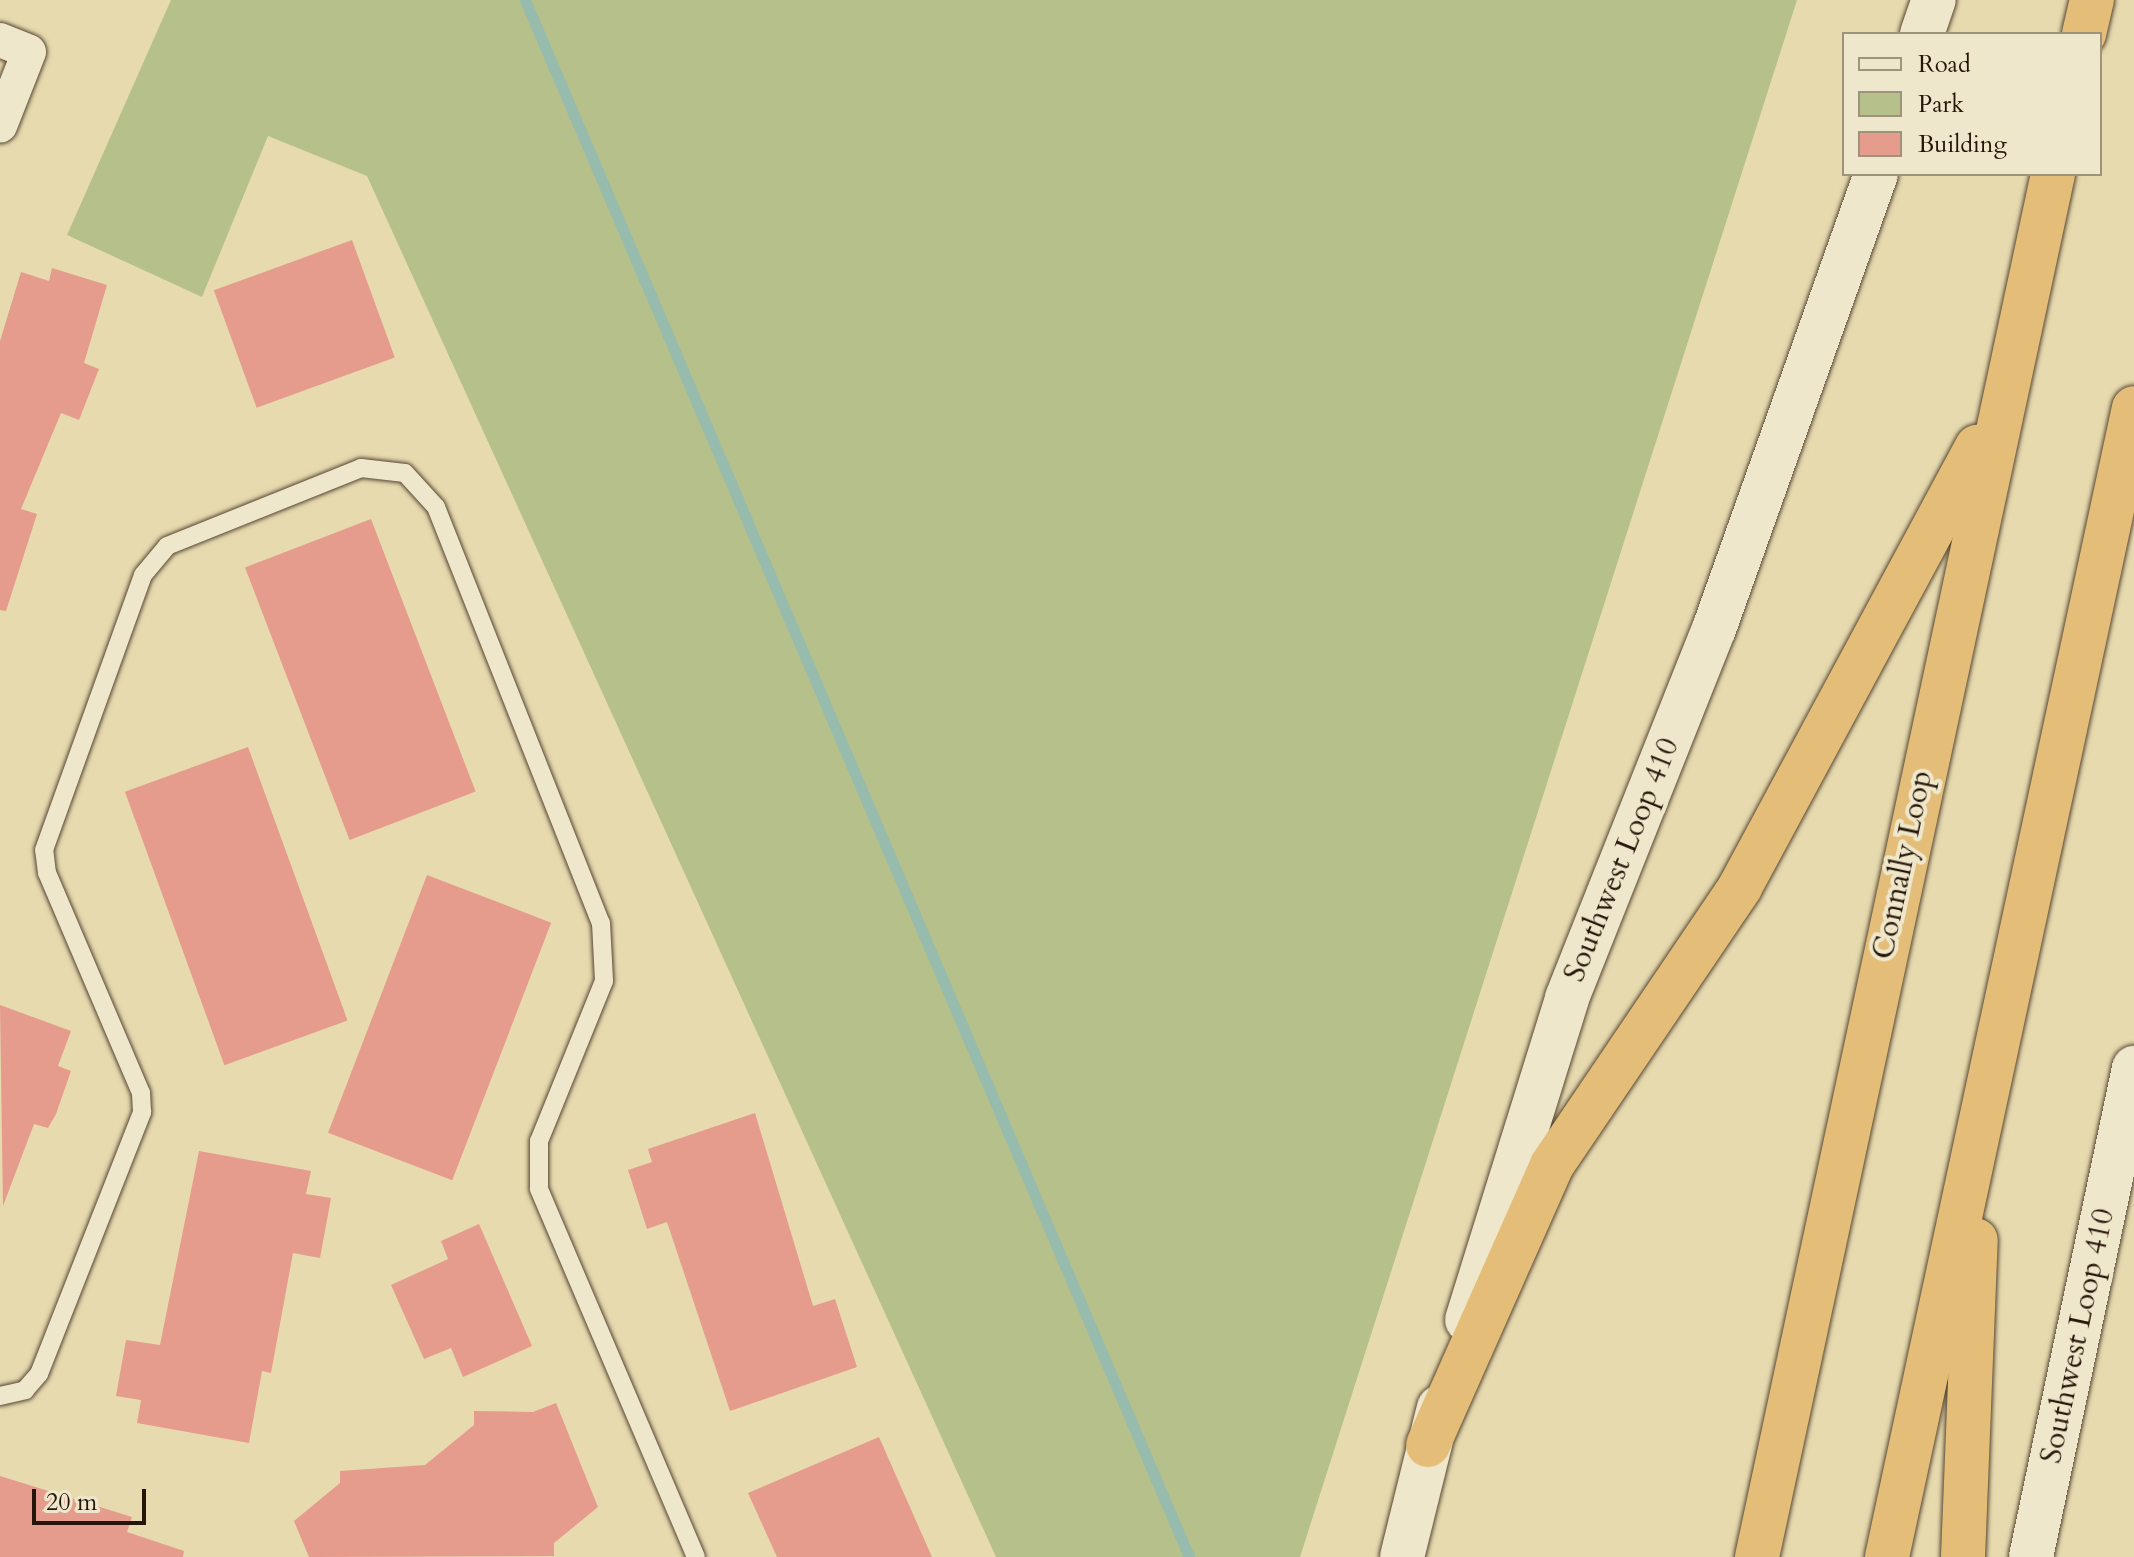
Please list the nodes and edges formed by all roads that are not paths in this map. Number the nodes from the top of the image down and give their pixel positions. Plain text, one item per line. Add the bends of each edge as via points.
1 (1934, 0) edge
2 (2092, 0) edge
3 (1923, 32) edge
4 (2084, 32) edge
5 (15, 46) edge
6 (0, 126) edge
7 (1875, 176) edge
8 (2053, 176) edge
9 (2001, 402) junction
10 (2134, 408) edge
11 (2134, 1068) edge
12 (1981, 1114) junction
13 (0, 1396) edge
14 (1428, 1445) junction
15 (696, 1557) edge
16 (1402, 1557) edge
17 (1757, 1557) edge
18 (1887, 1557) edge
19 (1963, 1557) edge
20 (2031, 1557) edge

1 - 3 main road
2 - 4 highway
5 - 6 street
7 - 14 main road, Southwest Loop 410 via 1714,629 1567,998
8 - 9 highway, Connally Loop
9 - 14 highway via 1740,887 1552,1165
9 - 17 highway, Connally Loop
10 - 12 highway
11 - 20 main road, Southwest Loop 410
12 - 18 highway
12 - 19 highway
13 - 15 lane via 25,1390 39,1374 142,1112 141,1093 47,873 44,850 143,575 167,546 361,468 405,473 436,507 601,923 604,981 539,1141 539,1189 543,1211
14 - 16 main road, Southwest Loop 410

